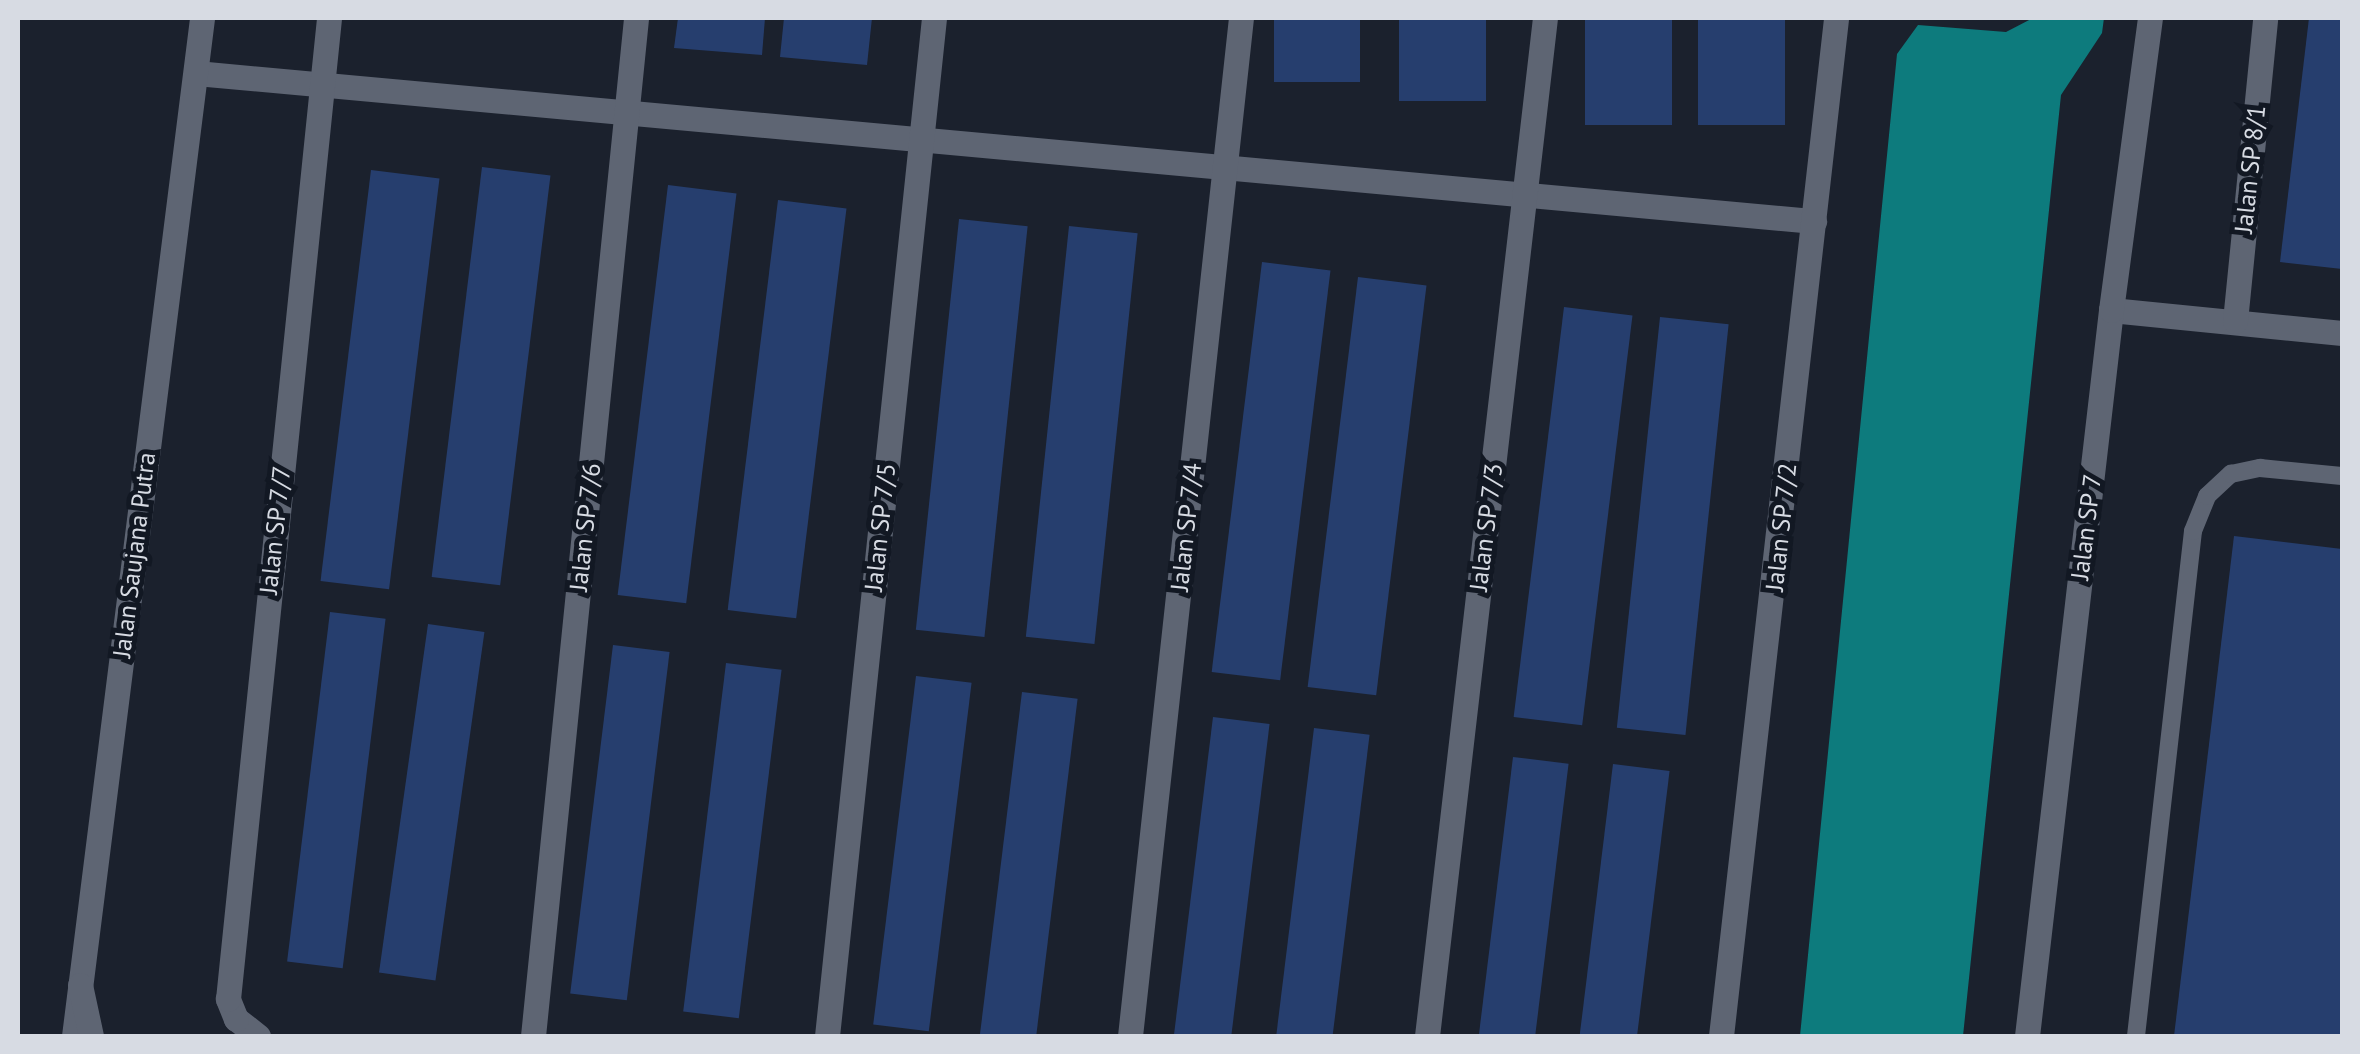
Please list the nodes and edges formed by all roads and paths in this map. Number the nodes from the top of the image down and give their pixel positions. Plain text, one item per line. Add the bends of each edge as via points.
1 (202, 18) edge
2 (330, 18) edge
3 (636, 18) edge
4 (934, 18) edge
5 (1241, 18) edge
6 (1545, 18) edge
7 (1836, 18) edge
8 (2150, 18) edge
9 (2266, 18) edge
10 (196, 73) junction
11 (322, 83) junction
12 (627, 111) junction
13 (921, 138) junction
14 (1225, 166) junction
15 (1524, 194) junction
16 (1814, 220) junction
17 (2111, 310) junction
18 (2235, 321) junction
19 (2342, 333) edge
20 (2342, 476) edge
21 (80, 985) junction
22 (255, 1035) edge
23 (74, 1036) edge
24 (91, 1036) edge
25 (533, 1036) edge
26 (827, 1036) edge
27 (1130, 1036) edge
28 (1427, 1036) edge
29 (1722, 1036) edge
30 (2027, 1036) edge
31 (2136, 1036) edge

1 - 10 street, Jalan Saujana Putra
2 - 11 street, Jalan SP 7/7
3 - 12 street, Jalan SP 7/6
4 - 13 street, Jalan SP 7/5
5 - 14 street, Jalan SP 7/4
6 - 15 street, Jalan SP 7/3
7 - 16 street, Jalan SP 7/2
8 - 17 street, Jalan SP 7
9 - 18 street, Jalan SP 8/1
10 - 11 street
10 - 21 street, Jalan Saujana Putra
11 - 12 street
11 - 22 street, Jalan SP 7/7 via 228,998 236,1018
12 - 13 street
12 - 25 street, Jalan SP 7/6
13 - 14 street
13 - 26 street, Jalan SP 7/5
14 - 15 street
14 - 27 street, Jalan SP 7/4
15 - 16 street
15 - 28 street, Jalan SP 7/3
16 - 29 street, Jalan SP 7/2
17 - 18 street
17 - 30 street, Jalan SP 7
18 - 19 street
20 - 31 lane via 2260,468 2231,474 2207,496 2193,530
21 - 23 street, Jalan Saujana Putra
21 - 24 street

